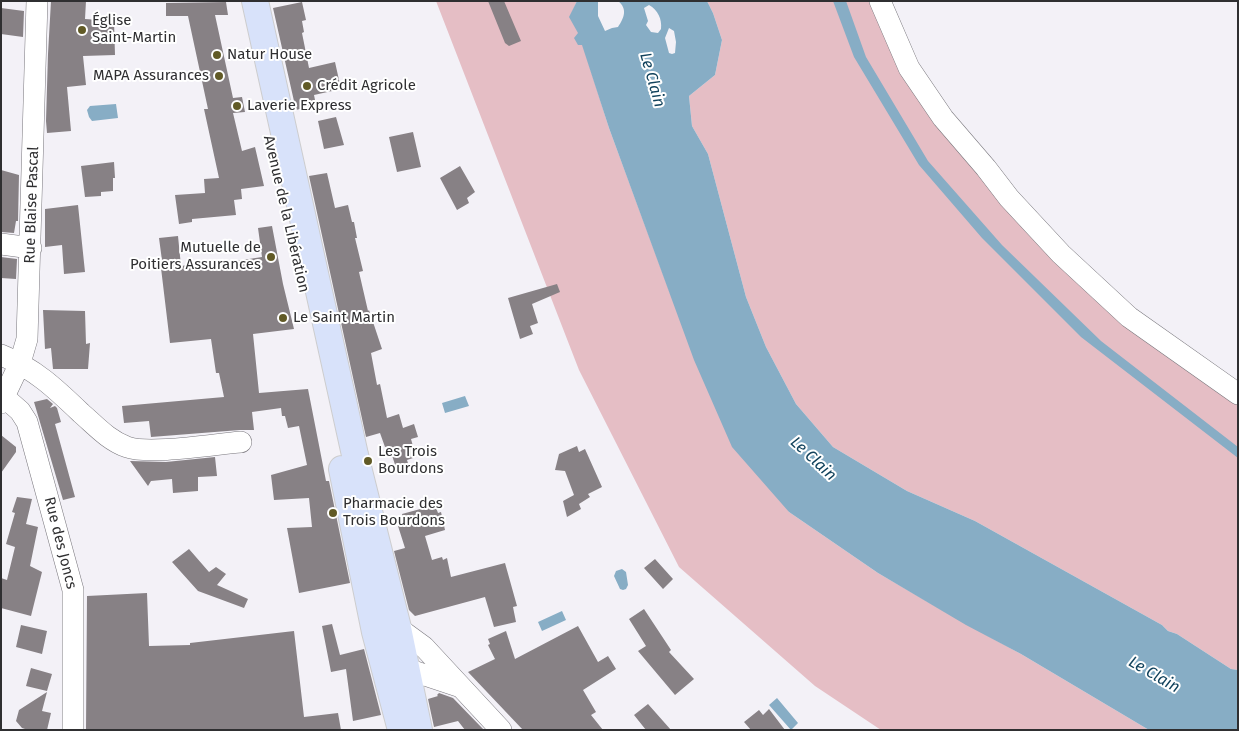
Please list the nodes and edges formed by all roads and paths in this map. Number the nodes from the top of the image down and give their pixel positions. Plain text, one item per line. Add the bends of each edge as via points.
1 (37, 1) edge
2 (240, 1) edge
3 (255, 1) edge
4 (880, 1) edge
5 (1, 244) edge
6 (31, 248) junction
7 (11, 359) edge
8 (1238, 394) edge
9 (3, 400) edge
10 (241, 442) dead end
11 (387, 630) junction
12 (407, 668) junction
13 (460, 687) junction
14 (73, 730) edge
15 (401, 730) edge
16 (419, 730) edge
17 (501, 730) edge

1 - 6 street, Rue Blaise Pascal
2 - 11 main road, Avenue de la Libération via 319,360
3 - 11 main road, Avenue de la Libération via 354,455
4 - 8 street via 909,68 943,118 1009,198 1129,317
5 - 6 street
6 - 7 street, Rue Blaise Pascal via 28,339
7 - 9 street, Rue Blaise Pascal
7 - 10 street via 36,373 111,440 128,448 161,449
9 - 14 street, Rue des Joncs via 20,411 27,422 73,590
11 - 12 main road
11 - 13 street via 424,647
11 - 15 main road
12 - 13 street
12 - 16 main road
13 - 17 street

